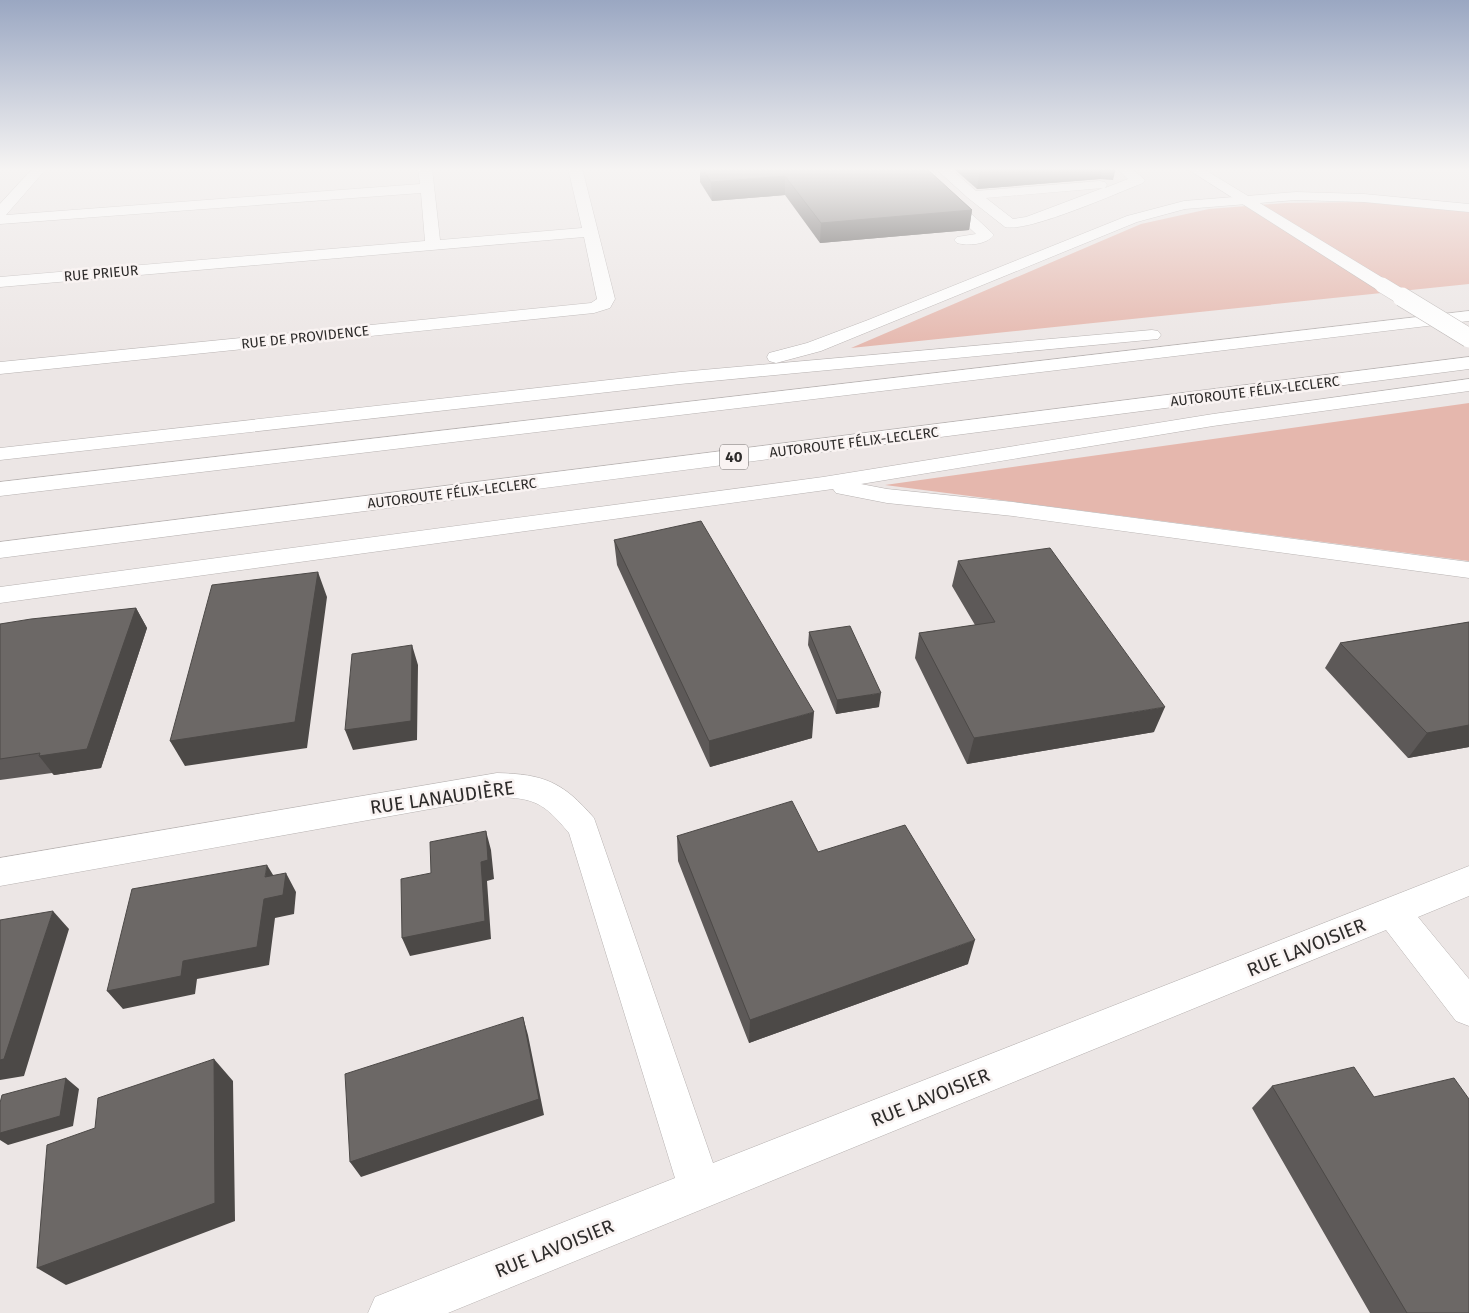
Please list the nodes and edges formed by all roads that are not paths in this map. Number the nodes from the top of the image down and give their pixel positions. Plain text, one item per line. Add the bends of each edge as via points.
1 (432, 229) edge
2 (980, 229) edge
3 (1108, 229) edge
4 (1291, 229) edge
5 (591, 232) joint
6 (962, 240) dead end
7 (433, 244) junction
8 (0, 282) edge
9 (1448, 301) dead end
10 (1384, 308) dead end
11 (1469, 316) edge
12 (1171, 333) dead end
13 (1469, 338) edge
14 (1469, 363) edge
15 (0, 368) edge
16 (680, 378) junction
17 (1469, 385) edge
18 (0, 454) edge
19 (823, 484) junction
20 (0, 489) edge
21 (0, 550) edge
22 (1469, 570) edge
23 (0, 595) edge
24 (0, 872) edge
25 (1469, 881) edge
26 (1393, 912) junction
27 (1469, 1008) edge
28 (700, 1189) junction
29 (391, 1313) edge

1 - 7 main road
2 - 6 main road via 986,235
3 - 16 main road via 830,341 784,355
4 - 13 main road, bridge
5 - 7 main road, RUE PRIEUR
5 - 15 main road, RUE DE PROVIDENCE via 606,299 604,304 594,308
7 - 8 main road, RUE PRIEUR
9 - 10 main road
11 - 20 main road
12 - 16 main road
14 - 21 main road, AUTOROUTE FÉLIX-LECLERC / 40
16 - 18 main road
17 - 19 main road via 1213,420
19 - 22 main road via 887,496 995,507
19 - 23 main road
24 - 28 main road, RUE LANAUDIÈRE via 497,785 521,785 547,792 563,803 583,827
25 - 26 main road, RUE LAVOISIER
26 - 27 main road
26 - 28 main road, RUE LAVOISIER
28 - 29 main road, RUE LAVOISIER

